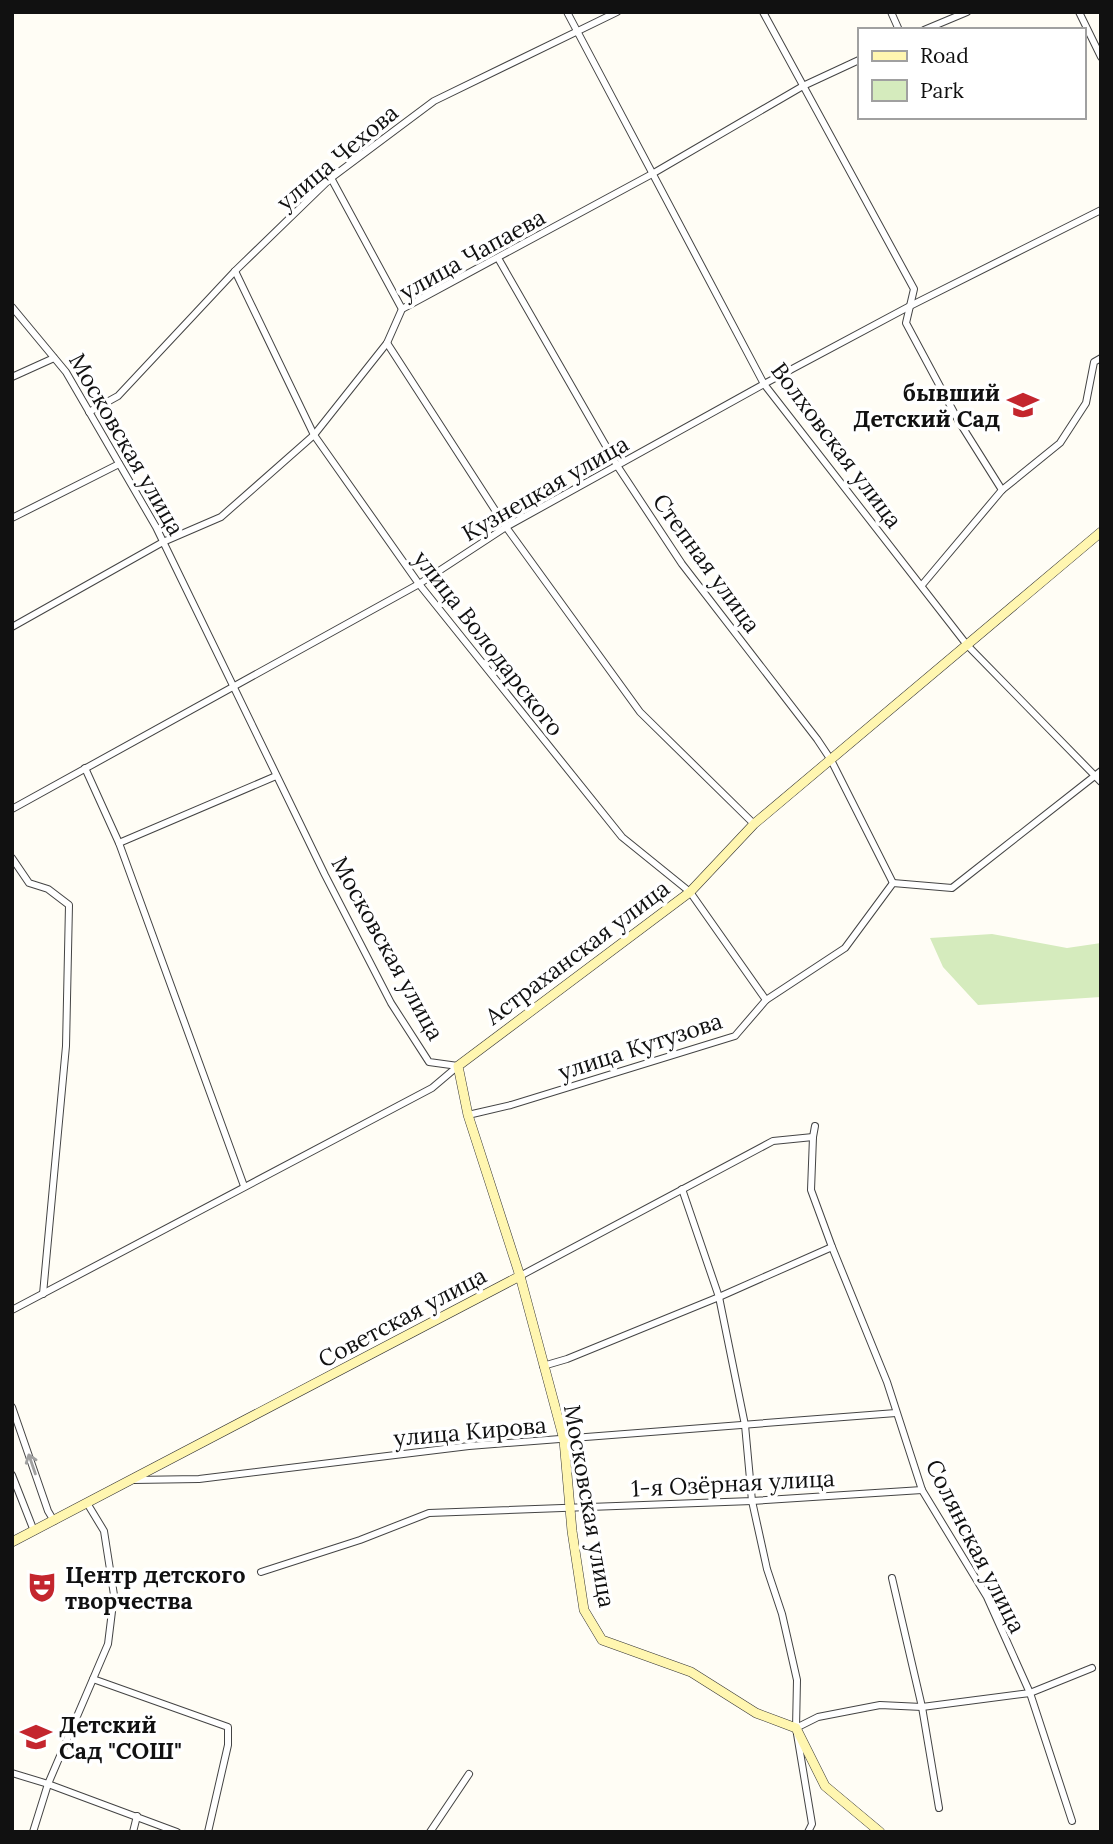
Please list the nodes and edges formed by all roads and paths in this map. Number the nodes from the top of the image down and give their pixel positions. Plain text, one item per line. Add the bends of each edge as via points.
1 (567, 12) edge
2 (617, 12) edge
3 (763, 12) edge
4 (891, 12) edge
5 (967, 12) edge
6 (1079, 12) edge
7 (898, 28) edge
8 (929, 28) edge
9 (577, 33) junction
10 (1101, 57) edge
11 (858, 60) edge
12 (803, 86) junction
13 (652, 174) junction
14 (331, 178) junction
15 (1101, 210) edge
16 (498, 258) junction
17 (235, 271) junction
18 (910, 306) junction
19 (12, 307) edge
20 (402, 309) junction
21 (387, 343) junction
22 (54, 358) junction
23 (1101, 358) edge
24 (12, 377) edge
25 (764, 384) junction
26 (89, 412) junction
27 (314, 435) junction
28 (119, 464) junction
29 (618, 467) junction
30 (1002, 490) junction
31 (12, 518) edge
32 (506, 527) junction
33 (1099, 538) edge
34 (163, 542) junction
35 (419, 584) junction
36 (922, 585) junction
37 (12, 627) edge
38 (967, 645) junction
39 (233, 686) junction
40 (831, 760) junction
41 (85, 768) junction
42 (1098, 773) edge
43 (276, 776) junction
44 (1101, 782) edge
45 (12, 808) edge
46 (754, 824) junction
47 (119, 843) junction
48 (12, 858) edge
49 (893, 883) junction
50 (690, 892) junction
51 (766, 1000) junction
52 (458, 1066) junction
53 (468, 1115) junction
54 (815, 1126) dead end
55 (813, 1137) junction
56 (244, 1186) junction
57 (682, 1189) junction
58 (832, 1248) junction
59 (520, 1276) junction
60 (44, 1294) junction
61 (719, 1297) junction
62 (12, 1310) edge
63 (543, 1366) junction
64 (12, 1407) edge
65 (896, 1413) junction
66 (745, 1426) junction
67 (564, 1440) junction
68 (12, 1475) edge
69 (131, 1480) junction
70 (922, 1490) junction
71 (752, 1501) junction
72 (87, 1503) junction
73 (570, 1509) junction
74 (54, 1521) junction
75 (34, 1531) junction
76 (12, 1542) edge
77 (261, 1572) dead end
78 (892, 1578) dead end
79 (1092, 1668) dead end
80 (93, 1679) junction
81 (1030, 1693) junction
82 (922, 1707) junction
83 (796, 1728) junction
84 (12, 1773) edge
85 (469, 1774) dead end
86 (48, 1784) junction
87 (939, 1808) dead end
88 (137, 1816) junction
89 (1072, 1821) dead end
90 (33, 1832) edge
91 (133, 1832) edge
92 (177, 1832) edge
93 (208, 1832) edge
94 (430, 1832) edge
95 (808, 1832) edge
96 (880, 1832) edge

1 - 9 street, Волховская улица
2 - 9 street, улица Чехова
3 - 12 street
4 - 7 street
5 - 8 street
6 - 10 street
9 - 13 street, Волховская улица
9 - 14 street, улица Чехова via 434,102
11 - 12 street, улица Чапаева
12 - 13 street, улица Чапаева
12 - 18 street via 914,289
13 - 16 street, улица Чапаева
13 - 25 street, Волховская улица
14 - 17 street, улица Чехова
14 - 20 street
15 - 18 street, Кузнецкая улица
16 - 20 street, улица Чапаева
16 - 29 street, Степная улица
17 - 26 street, улица Чехова via 118,396
17 - 27 street, улица Володарского
18 - 25 street, Кузнецкая улица
18 - 30 street via 906,323
19 - 22 street, Московская улица
20 - 21 street, улица Чапаева
21 - 27 street, улица Чапаева
21 - 32 street
22 - 24 street
22 - 26 street, Московская улица
23 - 30 street via 1094,362 1086,403 1060,443
25 - 29 street, Кузнецкая улица
25 - 36 street, Волховская улица
26 - 28 street, Московская улица
27 - 34 street, улица Чапаева via 221,517
27 - 35 street, улица Володарского
28 - 31 street
28 - 34 street, Московская улица
29 - 32 street, Кузнецкая улица
29 - 40 street, Степная улица via 682,564
30 - 36 street
32 - 35 street, Кузнецкая улица
32 - 46 street via 640,712
33 - 38 street, Астраханская улица
34 - 37 street, улица Чапаева
34 - 39 street, Московская улица
35 - 39 street, Кузнецкая улица
35 - 50 street, улица Володарского via 622,837
36 - 38 street, Волховская улица
38 - 40 street, Астраханская улица
38 - 42 street, Волховская улица
39 - 41 street, Кузнецкая улица
39 - 43 street, Московская улица
40 - 46 street, Астраханская улица
40 - 49 street, Степная улица
41 - 45 street, Кузнецкая улица
41 - 47 street
42 - 44 street, Волховская улица
42 - 49 street via 952,888
43 - 47 street
43 - 52 street, Московская улица via 391,1003 429,1062
46 - 50 street, Астраханская улица
47 - 56 street
48 - 60 street via 29,883 48,889 69,905 66,1046
49 - 51 street, улица Кутузова via 845,948
50 - 51 street, улица Володарского
50 - 52 street, Астраханская улица
51 - 53 street, улица Кутузова via 735,1036
52 - 53 street, Московская улица
52 - 56 street, Астраханская улица via 432,1088
53 - 59 street, Московская улица
54 - 55 street, Солянская улица
55 - 57 street, Советская улица via 773,1141
55 - 58 street, Солянская улица via 811,1190
56 - 60 street, Астраханская улица
57 - 59 street, Советская улица
57 - 61 street
58 - 61 street
58 - 65 street, Солянская улица
59 - 63 street, Московская улица
59 - 69 street, Советская улица
60 - 62 street, Астраханская улица
61 - 63 street
61 - 66 street
63 - 67 street, Московская улица
74 -> 64 street
65 - 66 street, улица Кирова
65 - 70 street, Солянская улица
66 - 67 street, улица Кирова
66 - 71 street
67 - 69 street, улица Кирова via 469,1446 199,1479
67 - 73 street, Московская улица
68 - 75 street
69 - 72 street, Советская улица
70 - 71 street, 1-я Озёрная улица
70 - 81 street, Солянская улица via 986,1597
71 - 73 street, 1-я Озёрная улица
71 - 83 street via 797,1680
72 - 74 street, Советская улица
72 - 80 street via 104,1531 114,1595 108,1644
73 - 77 street, 1-я Озёрная улица via 429,1513
73 - 83 street, Московская улица via 584,1610 601,1640 691,1672 756,1713
74 - 75 street, Советская улица
75 - 76 street, Советская улица
78 - 82 street
79 - 81 street
80 - 86 street
80 - 93 street via 228,1727
81 - 82 street
81 - 89 street, Солянская улица
82 - 83 street via 880,1705 818,1717
82 - 87 street
83 - 95 street via 811,1824
83 - 96 street via 825,1786
84 - 86 street
85 - 94 street
86 - 88 street
86 - 90 street
88 - 91 street
88 - 92 street

